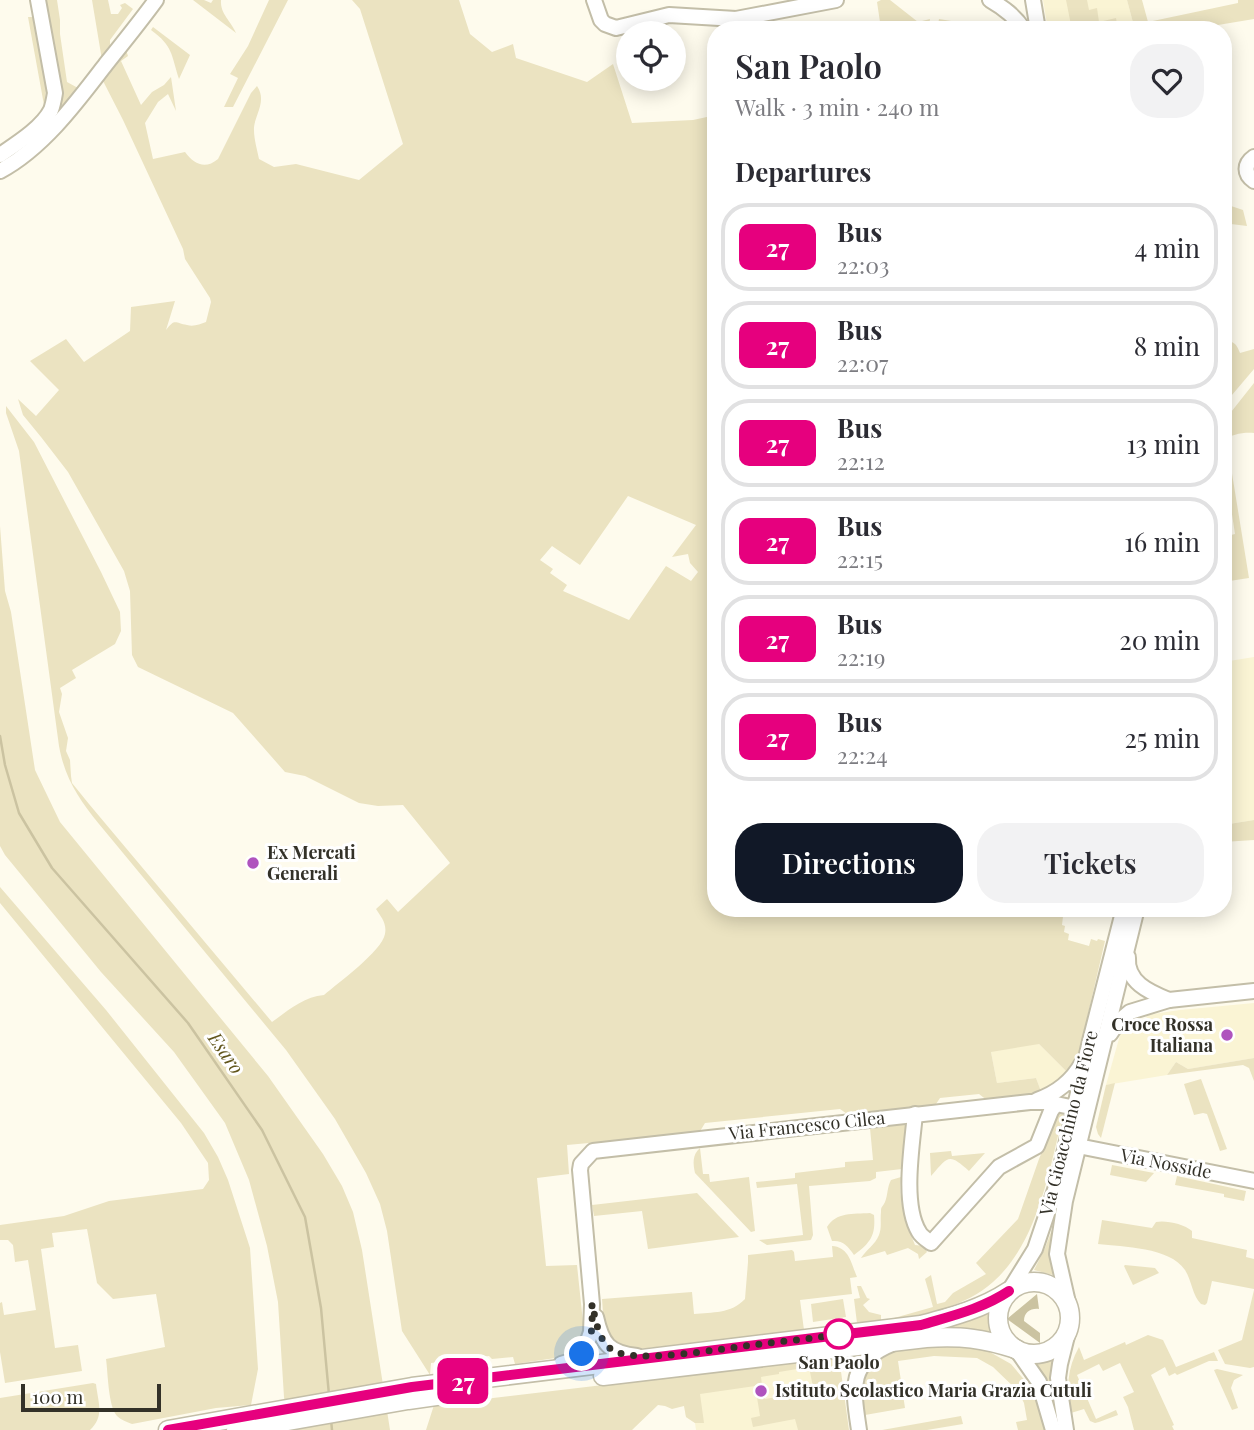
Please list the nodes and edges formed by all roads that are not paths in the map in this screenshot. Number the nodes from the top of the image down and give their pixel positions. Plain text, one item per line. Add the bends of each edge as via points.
1 (38, 0) edge
2 (156, 0) edge
3 (594, 0) edge
4 (836, 0) edge
5 (990, 0) edge
6 (1033, 0) edge
7 (675, 7) edge
8 (1017, 21) edge
9 (1036, 21) edge
10 (0, 155) edge
11 (1254, 156) edge
12 (0, 171) edge
13 (1254, 181) edge
14 (1122, 917) edge
15 (1135, 917) edge
16 (1130, 939) junction
17 (1254, 991) edge
18 (1169, 999) junction
19 (1094, 1057) junction
20 (1030, 1102) junction
21 (1056, 1104) junction
22 (1075, 1108) junction
23 (915, 1114) junction
24 (1078, 1146) junction
25 (1254, 1181) edge
26 (1009, 1291) junction
27 (592, 1304) junction
28 (1070, 1316) junction
29 (903, 1340) junction
30 (1016, 1349) junction
31 (667, 1355) junction
32 (533, 1378) junction
33 (168, 1430) edge
34 (236, 1430) edge
35 (859, 1430) edge
36 (1053, 1430) edge
37 (1066, 1430) edge

1 - 10 street via 53,103 26,137
2 - 12 street via 62,118 26,154
3 - 7 street via 601,20 616,28
4 - 7 street via 736,19
5 - 8 street
6 - 9 street
11 - 13 street via 1246,170
14 - 19 street, Via Gioacchino da Fiore
15 - 16 street, Via Gioacchino da Fiore
16 - 18 street via 1128,962 1138,984
16 - 19 street, Via Gioacchino da Fiore
17 - 18 street
18 - 19 street via 1130,1012
19 - 20 street via 1052,1094
19 - 22 street, Via Gioacchino da Fiore
19 - 24 street, Via Gioacchino da Fiore
20 - 21 street
20 - 23 street, Via Francesco Cilea
21 - 22 street
21 - 23 street via 1037,1146 999,1167 931,1243 919,1233 911,1208
22 - 26 street, Via Gioacchino da Fiore via 1035,1249
23 - 27 street, Via Francesco Cilea via 593,1151 580,1170
24 - 25 street, Via Nosside
24 - 28 street, Via Gioacchino da Fiore via 1057,1254
26 - 28 main road via 1027,1282 1048,1284 1065,1297
26 - 30 main road via 999,1308 998,1327
26 - 31 main road via 921,1325
27 - 31 street via 600,1335 612,1350 624,1355
27 - 32 street via 592,1332 586,1350
28 - 30 main road via 1066,1335 1049,1351 1038,1354
28 - 37 street, Via Gioacchino da Fiore via 1058,1378
29 - 30 main road via 978,1338
29 - 32 main road
29 - 35 street via 871,1356 857,1374
30 - 36 street via 1039,1382
31 - 32 main road
32 - 33 main road via 412,1387
32 - 34 main road

